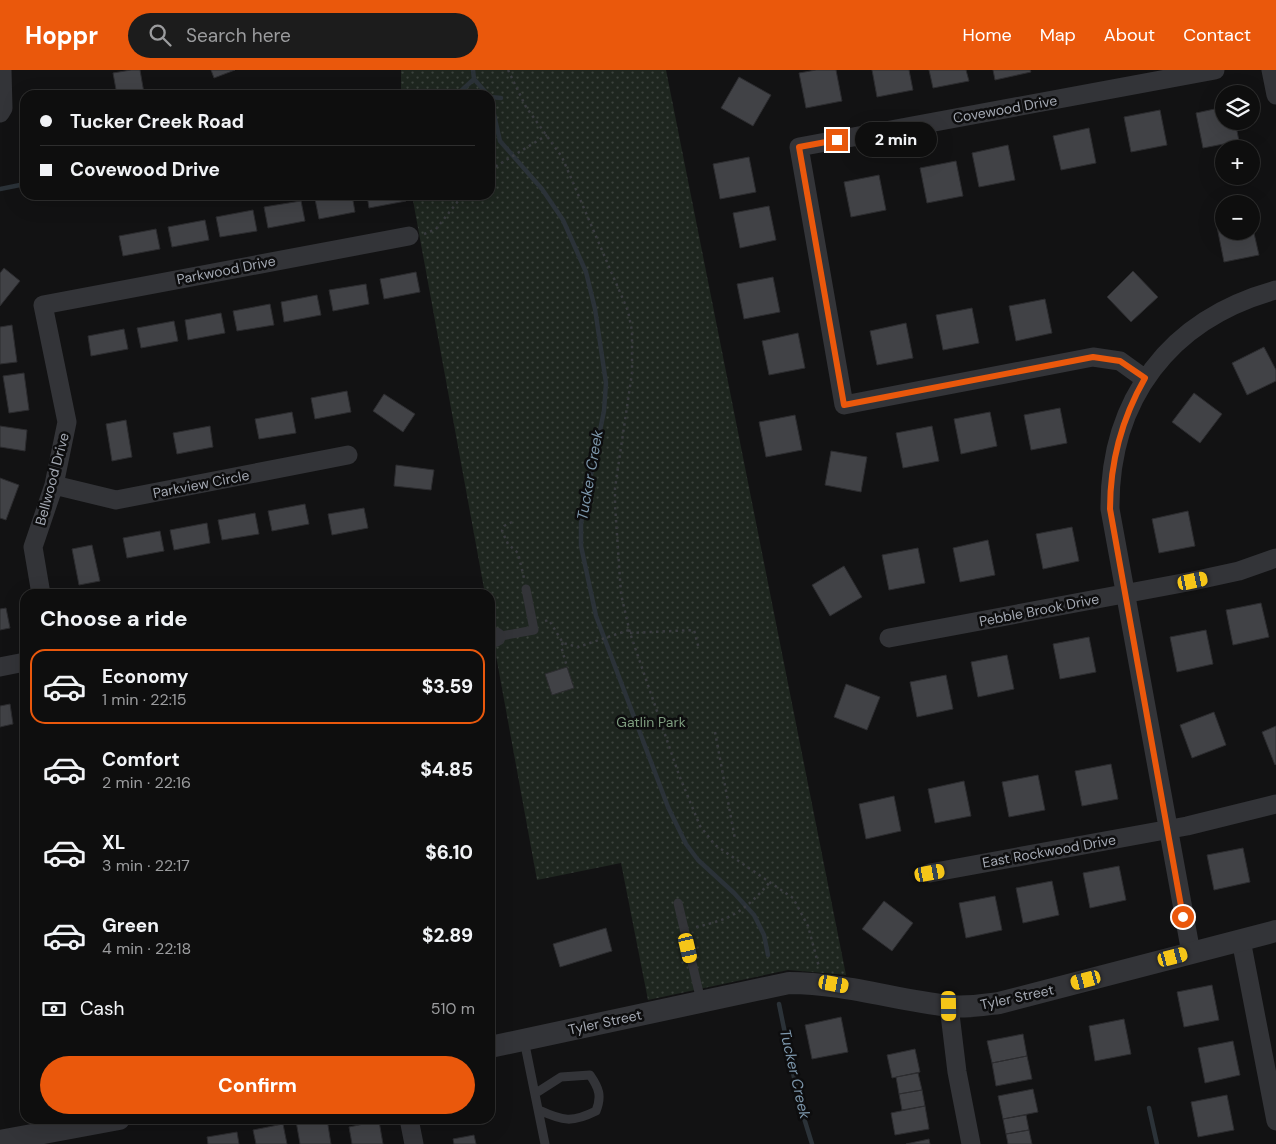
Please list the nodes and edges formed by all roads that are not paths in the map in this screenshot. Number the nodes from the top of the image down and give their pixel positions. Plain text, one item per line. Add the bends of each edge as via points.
1 (2, 70) edge
2 (1215, 70) edge
3 (1271, 70) edge
4 (1276, 94) edge
5 (0, 113) edge
6 (417, 235) road end
7 (1276, 290) edge
8 (43, 305) joint
9 (1145, 378) junction
10 (348, 455) dead end
11 (54, 485) junction
12 (1276, 558) edge
13 (40, 589) edge
14 (526, 589) dead end
15 (1125, 594) junction
16 (495, 638) edge
17 (889, 638) dead end
18 (20, 663) edge
19 (0, 667) edge
20 (1276, 804) edge
21 (1168, 830) junction
22 (930, 873) dead end
23 (678, 903) dead end
24 (1276, 931) edge
25 (1241, 940) junction
26 (1191, 953) junction
27 (701, 1001) junction
28 (949, 1006) junction
29 (524, 1040) junction
30 (495, 1046) edge
31 (1272, 1076) edge
32 (536, 1093) junction
33 (538, 1110) junction
34 (1276, 1121) edge
35 (92, 1124) edge
36 (410, 1124) edge
37 (0, 1141) edge
38 (414, 1144) edge
39 (545, 1144) edge
40 (971, 1144) edge

1 - 5 street via 3,108
2 - 9 street, Covewood Drive via 799,147 844,405 1093,357 1120,361
3 - 4 street
6 - 8 street, Parkwood Drive
7 - 9 street via 1225,308 1199,324 1174,344
8 - 11 street, Bellwood Drive via 67,422
9 - 15 street via 1121,430 1110,485 1110,509
10 - 11 street, Parkview Circle via 116,500
11 - 13 street, Bellwood Drive via 33,547
12 - 15 street, Pebble Brook Drive via 1216,576
14 - 16 lane via 534,630
15 - 17 street, Pebble Brook Drive
15 - 21 street
18 - 19 street
20 - 21 street, East Rockwood Drive
21 - 22 street, East Rockwood Drive
21 - 26 street
23 - 27 lane
24 - 25 street, Tyler Street
25 - 26 street, Tyler Street
25 - 31 street
26 - 28 street, Tyler Street via 1000,1003
27 - 28 street, Tyler Street via 789,983 810,983 834,984
27 - 29 street, Tyler Street
28 - 40 street
29 - 30 street, Tyler Street
29 - 32 lane
31 - 34 street
32 - 33 lane
32 - 33 lane via 561,1077 590,1075 598,1087 600,1100 596,1111 578,1119 559,1120
33 - 39 lane
35 - 37 street
36 - 38 street

